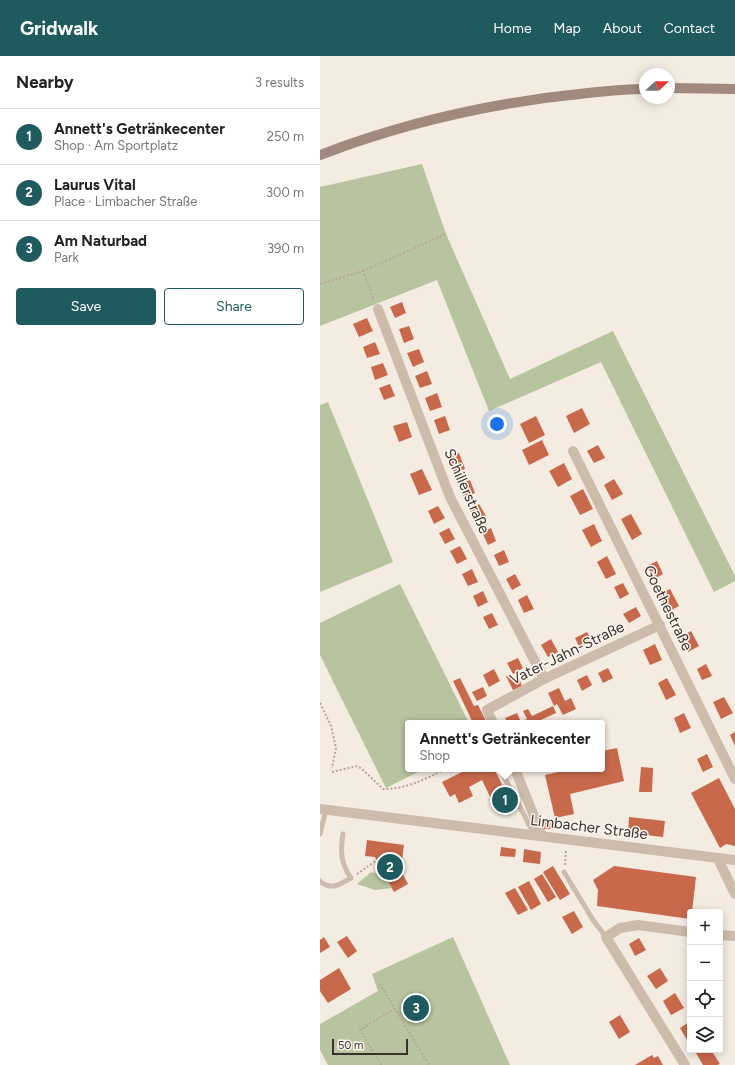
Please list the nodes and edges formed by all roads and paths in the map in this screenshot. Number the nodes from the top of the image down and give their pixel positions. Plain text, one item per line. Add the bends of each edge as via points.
1 (675, 88) edge
2 (735, 89) edge
3 (639, 90) edge
4 (320, 154) edge
5 (446, 234) dead end
6 (363, 271) junction
7 (320, 284) edge
8 (378, 309) joint
9 (573, 451) dead end
10 (660, 625) junction
11 (544, 679) junction
12 (320, 703) edge
13 (492, 720) edge
14 (332, 768) dead end
15 (332, 772) dead end
16 (440, 772) edge
17 (502, 772) edge
18 (515, 772) edge
19 (735, 779) edge
20 (323, 810) edge
21 (320, 834) edge
22 (343, 834) dead end
23 (538, 836) junction
24 (566, 848) dead end
25 (718, 859) junction
26 (377, 860) dead end
27 (735, 860) edge
28 (564, 872) joint
29 (352, 878) junction
30 (320, 881) edge
31 (735, 894) edge
32 (687, 932) edge
33 (723, 935) edge
34 (735, 936) edge
35 (606, 937) junction
36 (380, 984) dead end
37 (394, 1008) junction
38 (381, 1065) edge
39 (429, 1065) edge
40 (685, 1065) edge

1 - 2 main road
3 - 4 main road via 539,98 468,111 393,130
5 - 6 path
6 - 7 path
6 - 8 path
8 - 11 street, Schillerstraße via 450,497
9 - 10 street, Goethestraße
10 - 11 street, Vater-Jahn-Straße
10 - 19 street, Goethestraße
11 - 13 street, Vater-Jahn-Straße via 487,710
12 - 14 path via 336,748
15 - 16 path via 357,766 383,789 396,789 416,784
17 - 23 lane
18 - 23 street
20 - 21 lane
20 - 23 street, Limbacher Straße
22 - 29 lane via 342,858 346,871
23 - 25 street, Limbacher Straße
24 - 28 path
25 - 27 street, Limbacher Straße
25 - 31 street
26 - 29 path
28 - 35 lane
29 - 30 lane via 332,887
32 - 35 street via 638,925 620,928
33 - 34 street
35 - 40 street
36 - 37 path
37 - 38 path via 360,1030
37 - 39 path

